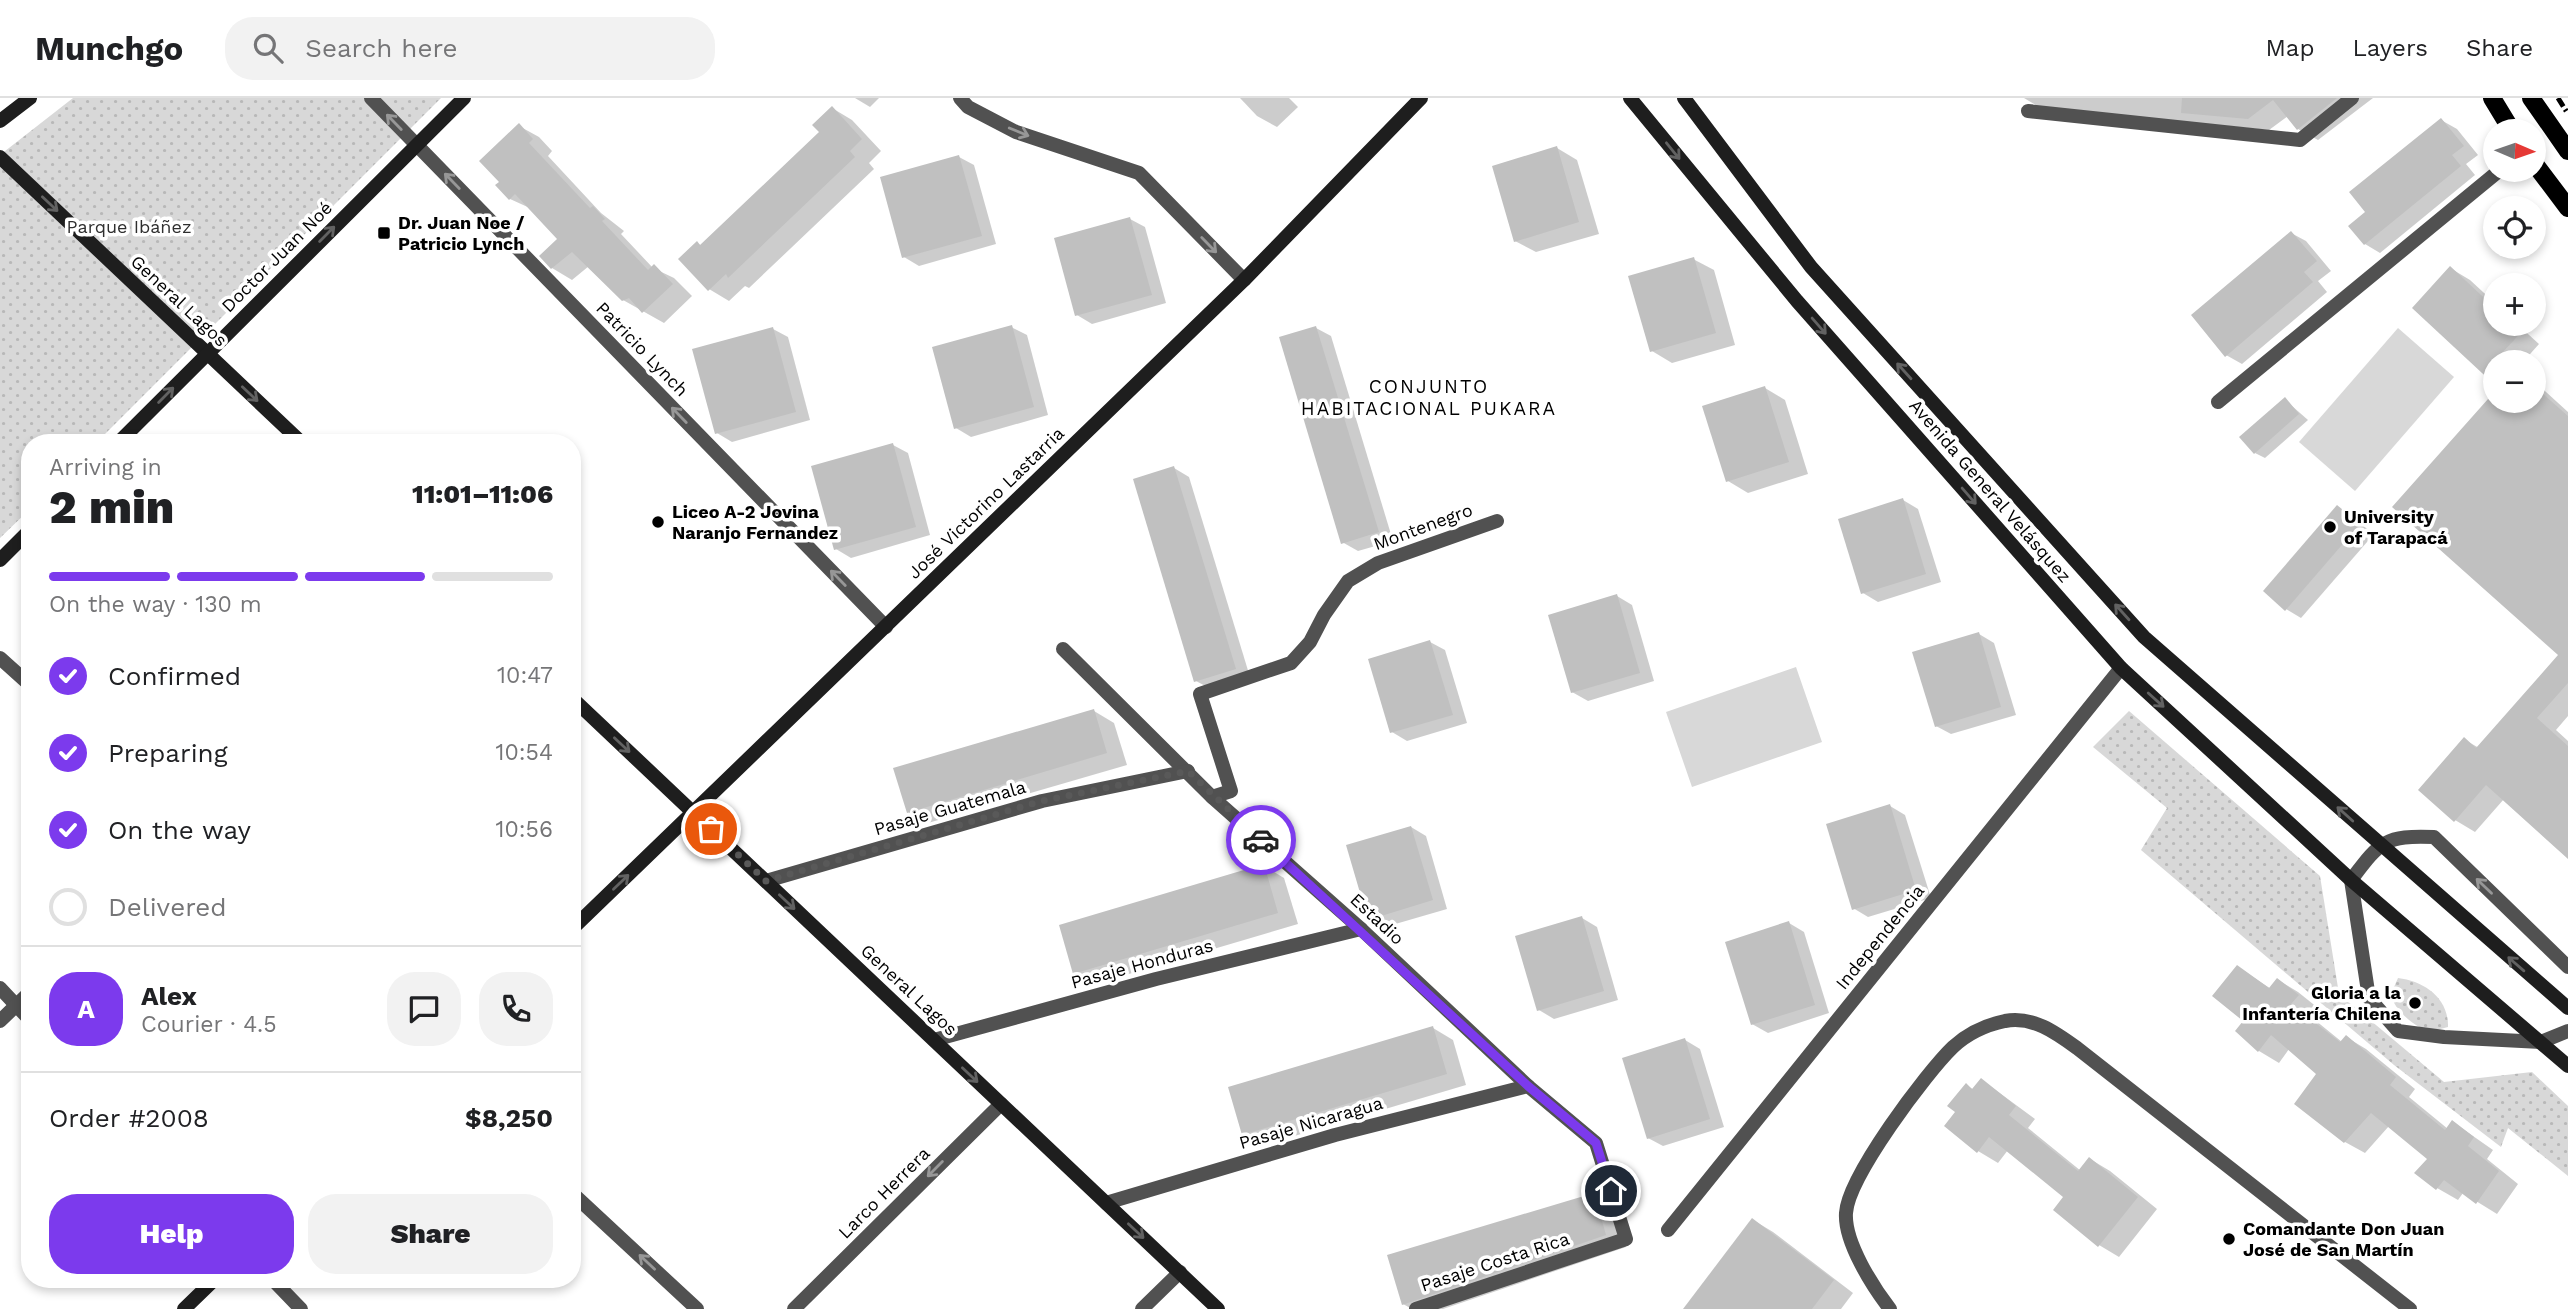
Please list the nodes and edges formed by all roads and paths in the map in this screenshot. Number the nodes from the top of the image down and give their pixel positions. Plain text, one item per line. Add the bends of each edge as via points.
1 (30, 98) edge
2 (371, 98) edge
3 (464, 98) edge
4 (1421, 98) edge
5 (1630, 98) edge
6 (1684, 98) edge
7 (2353, 98) edge
8 (2492, 98) edge
9 (2531, 98) edge
10 (968, 101) edge
11 (2028, 111) dead end
12 (2505, 119) edge
13 (0, 121) edge
14 (417, 145) junction
15 (2568, 151) edge
16 (0, 158) edge
17 (2546, 179) edge
18 (2485, 182) edge
19 (2568, 208) edge
20 (1244, 280) junction
21 (207, 354) junction
22 (2218, 402) dead end
23 (127, 434) edge
24 (292, 434) edge
25 (1497, 521) dead end
26 (21, 539) edge
27 (0, 560) edge
28 (886, 626) junction
29 (1062, 649) dead end
30 (0, 658) edge
31 (2121, 668) junction
32 (21, 677) edge
33 (581, 707) edge
34 (1188, 771) junction
35 (1212, 797) junction
36 (692, 812) junction
37 (2378, 844) junction
38 (2351, 880) junction
39 (766, 881) junction
40 (581, 920) edge
41 (1361, 929) junction
42 (2568, 967) edge
43 (0, 988) edge
44 (21, 1000) edge
45 (16, 1005) junction
46 (2568, 1008) edge
47 (21, 1010) edge
48 (0, 1021) edge
49 (2568, 1031) edge
50 (934, 1040) junction
51 (2541, 1042) junction
52 (2568, 1066) edge
53 (1528, 1086) junction
54 (1001, 1104) junction
55 (581, 1201) edge
56 (1106, 1203) junction
57 (1668, 1230) dead end
58 (1626, 1239) joint
59 (1180, 1272) junction
60 (206, 1288) edge
61 (281, 1288) edge
62 (184, 1309) edge
63 (301, 1309) edge
64 (696, 1309) edge
65 (794, 1309) edge
66 (1142, 1309) edge
67 (1219, 1309) edge
68 (1416, 1309) edge
69 (1890, 1309) edge
70 (2410, 1309) edge

1 - 13 main road
14 -> 2 street, Patricio Lynch
3 - 14 main road, Doctor Juan Noé
4 - 20 main road, José Victorino Lastarria
5 -> 31 main road, Avenida General Velásquez via 1797,301
37 -> 6 main road, Avenida General Velásquez via 2144,637 1811,267
7 - 11 street via 2300,140
8 - 12 main road
9 - 15 main road
10 -> 20 street via 1016,132 1139,173
21 -> 14 main road, Doctor Juan Noé
28 -> 14 street, Patricio Lynch
16 -> 21 main road, General Lagos
17 - 19 main road
18 - 22 street
20 - 28 main road, José Victorino Lastarria
23 -> 21 main road, Doctor Juan Noé
21 -> 24 main road, General Lagos
25 - 35 street, Montenegro via 1378,563 1348,581 1310,642 1291,663 1200,694 1231,792
26 - 27 main road
28 - 36 main road, José Victorino Lastarria
29 - 34 street, Estadio
30 - 32 street
31 -> 38 main road, Avenida General Velásquez
31 - 57 street, Independencia
33 -> 36 main road, General Lagos
34 - 35 street, Estadio
34 - 39 street, Pasaje Guatemala via 1042,801
35 - 41 street, Estadio
36 - 39 main road, General Lagos
40 -> 36 main road, José Victorino Lastarria
37 - 38 street
42 -> 37 street via 2434,837 2410,836
46 -> 37 main road, Avenida General Velásquez
38 - 51 main road, Avenida General Velásquez
38 - 51 street via 2369,998 2399,1031
39 -> 50 main road, General Lagos
41 - 50 street, Pasaje Honduras
41 - 53 street, Estadio
43 - 45 street
44 - 45 street
45 - 47 street
45 - 48 street
49 - 51 street
50 -> 54 main road, General Lagos
51 - 52 main road, Avenida General Velásquez
53 - 56 street, Pasaje Nicaragua via 1335,1135
53 - 58 street, Estadio via 1596,1143
54 - 56 main road, General Lagos
54 -> 65 street, Larco Herrera
64 -> 55 street
56 -> 59 main road, General Lagos
58 - 68 street, Pasaje Costa Rica
59 - 66 street
59 - 67 main road, General Lagos
60 - 62 main road
61 - 63 street
69 - 70 street via 1865,1271 1850,1233 1846,1213 1855,1185 1870,1154 1953,1047 1975,1031 2019,1020 2046,1028 2077,1048

